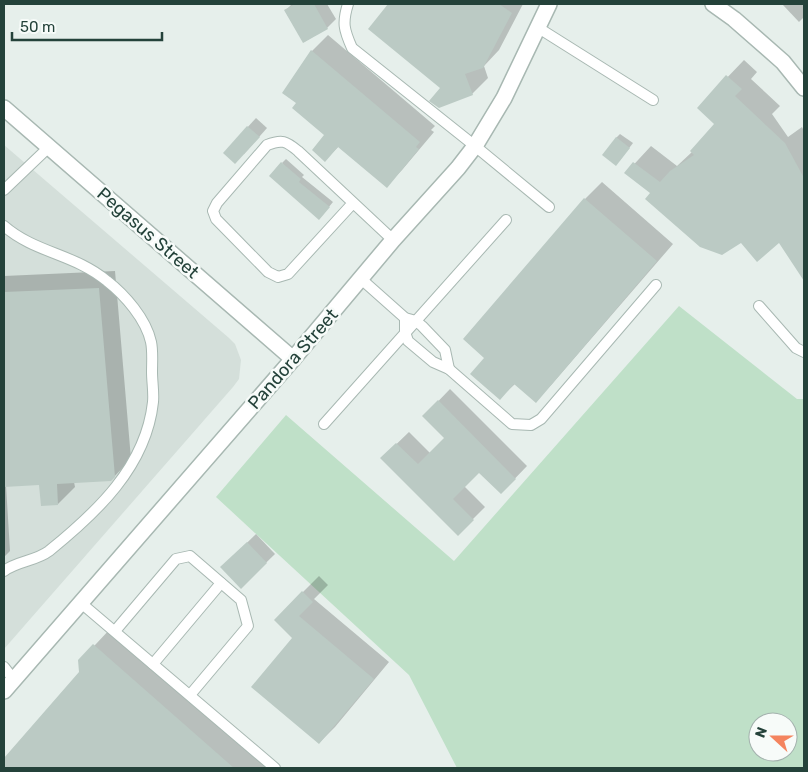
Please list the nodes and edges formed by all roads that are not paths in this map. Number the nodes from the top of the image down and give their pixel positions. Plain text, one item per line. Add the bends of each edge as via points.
1 (348, 4) edge
2 (549, 4) edge
3 (713, 4) edge
4 (538, 27) junction
5 (804, 88) edge
6 (653, 100) dead end
7 (4, 108) edge
8 (475, 146) junction
9 (49, 147) junction
10 (4, 190) edge
11 (353, 203) junction
12 (549, 207) dead end
13 (506, 220) dead end
14 (4, 226) edge
15 (394, 240) junction
16 (360, 278) junction
17 (656, 285) dead end
18 (759, 306) dead end
19 (405, 318) junction
20 (416, 321) junction
21 (405, 332) junction
22 (804, 352) edge
23 (293, 359) junction
24 (449, 370) junction
25 (324, 424) dead end
26 (4, 570) edge
27 (221, 583) junction
28 (81, 603) junction
29 (115, 631) junction
30 (153, 664) junction
31 (4, 667) edge
32 (9, 686) edge
33 (190, 695) junction
34 (275, 768) edge

1 - 8 lane via 343,18 344,32 352,48
2 - 4 street, Pandora Street
3 - 5 street via 783,62
4 - 6 lane
4 - 8 street, Pandora Street via 504,98
7 - 9 street, Pegasus Street
8 - 12 lane
8 - 15 street, Pandora Street
9 - 10 lane
9 - 23 street, Pegasus Street
11 - 11 lane via 292,146 285,141 277,141 267,144 256,156 214,211 216,220 268,272 278,277 288,274 299,264
11 - 15 lane
13 - 20 lane
14 - 26 lane via 17,238 84,265 107,280 128,300 151,341 153,402 146,432 132,466 105,502 47,553
15 - 16 street, Pandora Street
16 - 19 lane
16 - 23 street, Pandora Street
17 - 24 lane via 541,419 531,426 512,424
18 - 22 lane via 796,348
19 - 20 lane
19 - 21 lane
20 - 21 lane
20 - 24 lane via 445,350
21 - 24 lane via 408,341 433,362
21 - 25 lane
23 - 28 street, Pandora Street
27 - 29 lane via 190,556 176,559
27 - 30 lane
27 - 33 lane via 241,600 248,626
28 - 29 lane
28 - 32 street, Pandora Street
29 - 30 lane
30 - 33 lane
31 - 32 lane
33 - 34 lane

